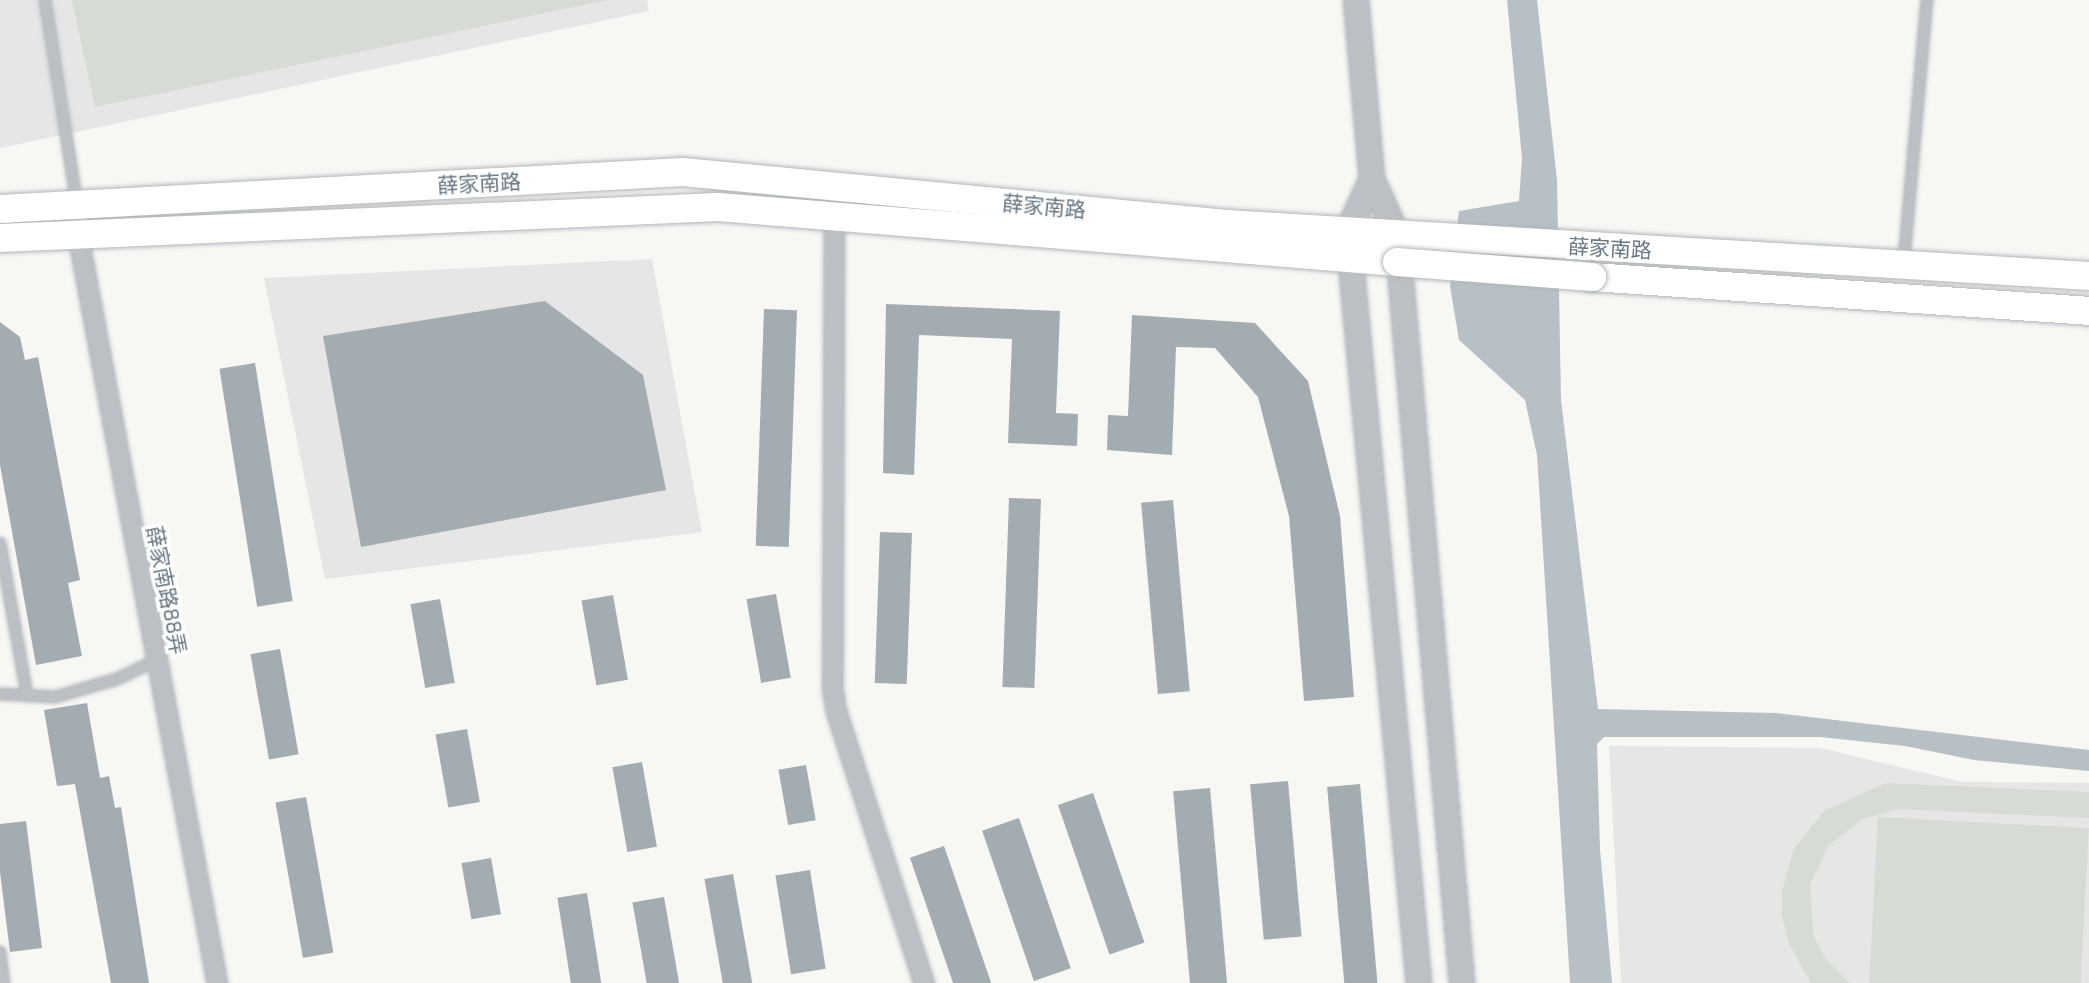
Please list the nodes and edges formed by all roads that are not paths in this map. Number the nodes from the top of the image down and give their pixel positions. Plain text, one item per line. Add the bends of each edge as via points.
1 (45, 0) edge
2 (1356, 0) edge
3 (1927, 0) edge
4 (1372, 179) junction
5 (77, 204) junction
6 (0, 209) edge
7 (834, 216) junction
8 (1348, 231) junction
9 (1397, 234) junction
10 (78, 236) junction
11 (0, 238) edge
12 (1350, 258) junction
13 (1903, 265) junction
14 (2089, 276) edge
15 (2089, 311) edge
16 (0, 543) edge
17 (157, 660) junction
18 (0, 694) edge
19 (27, 695) junction
20 (0, 952) edge
21 (4, 983) edge
22 (218, 983) edge
23 (924, 983) edge
24 (1419, 983) edge
25 (1461, 983) edge

1 - 5 lane
2 - 4 street
3 - 13 lane
4 - 8 street
4 - 9 street
5 - 6 main road, 薛家南路
5 - 8 main road, 薛家南路 via 683,172
5 - 10 street, 薛家南路88弄
7 - 10 main road, 薛家南路 via 718,207
7 - 12 main road, 薛家南路
7 - 23 street via 832,686 836,711
8 - 9 main road, 薛家南路
8 - 12 street
9 - 13 main road, 薛家南路
9 - 25 street
10 - 11 main road, 薛家南路
10 - 17 street, 薛家南路88弄
12 - 15 main road, 薛家南路, bridge
12 - 24 street
13 - 14 main road, 薛家南路
16 - 19 lane
17 - 19 lane via 117,679 55,697
17 - 22 street, 薛家南路88弄
18 - 19 lane
20 - 21 lane

